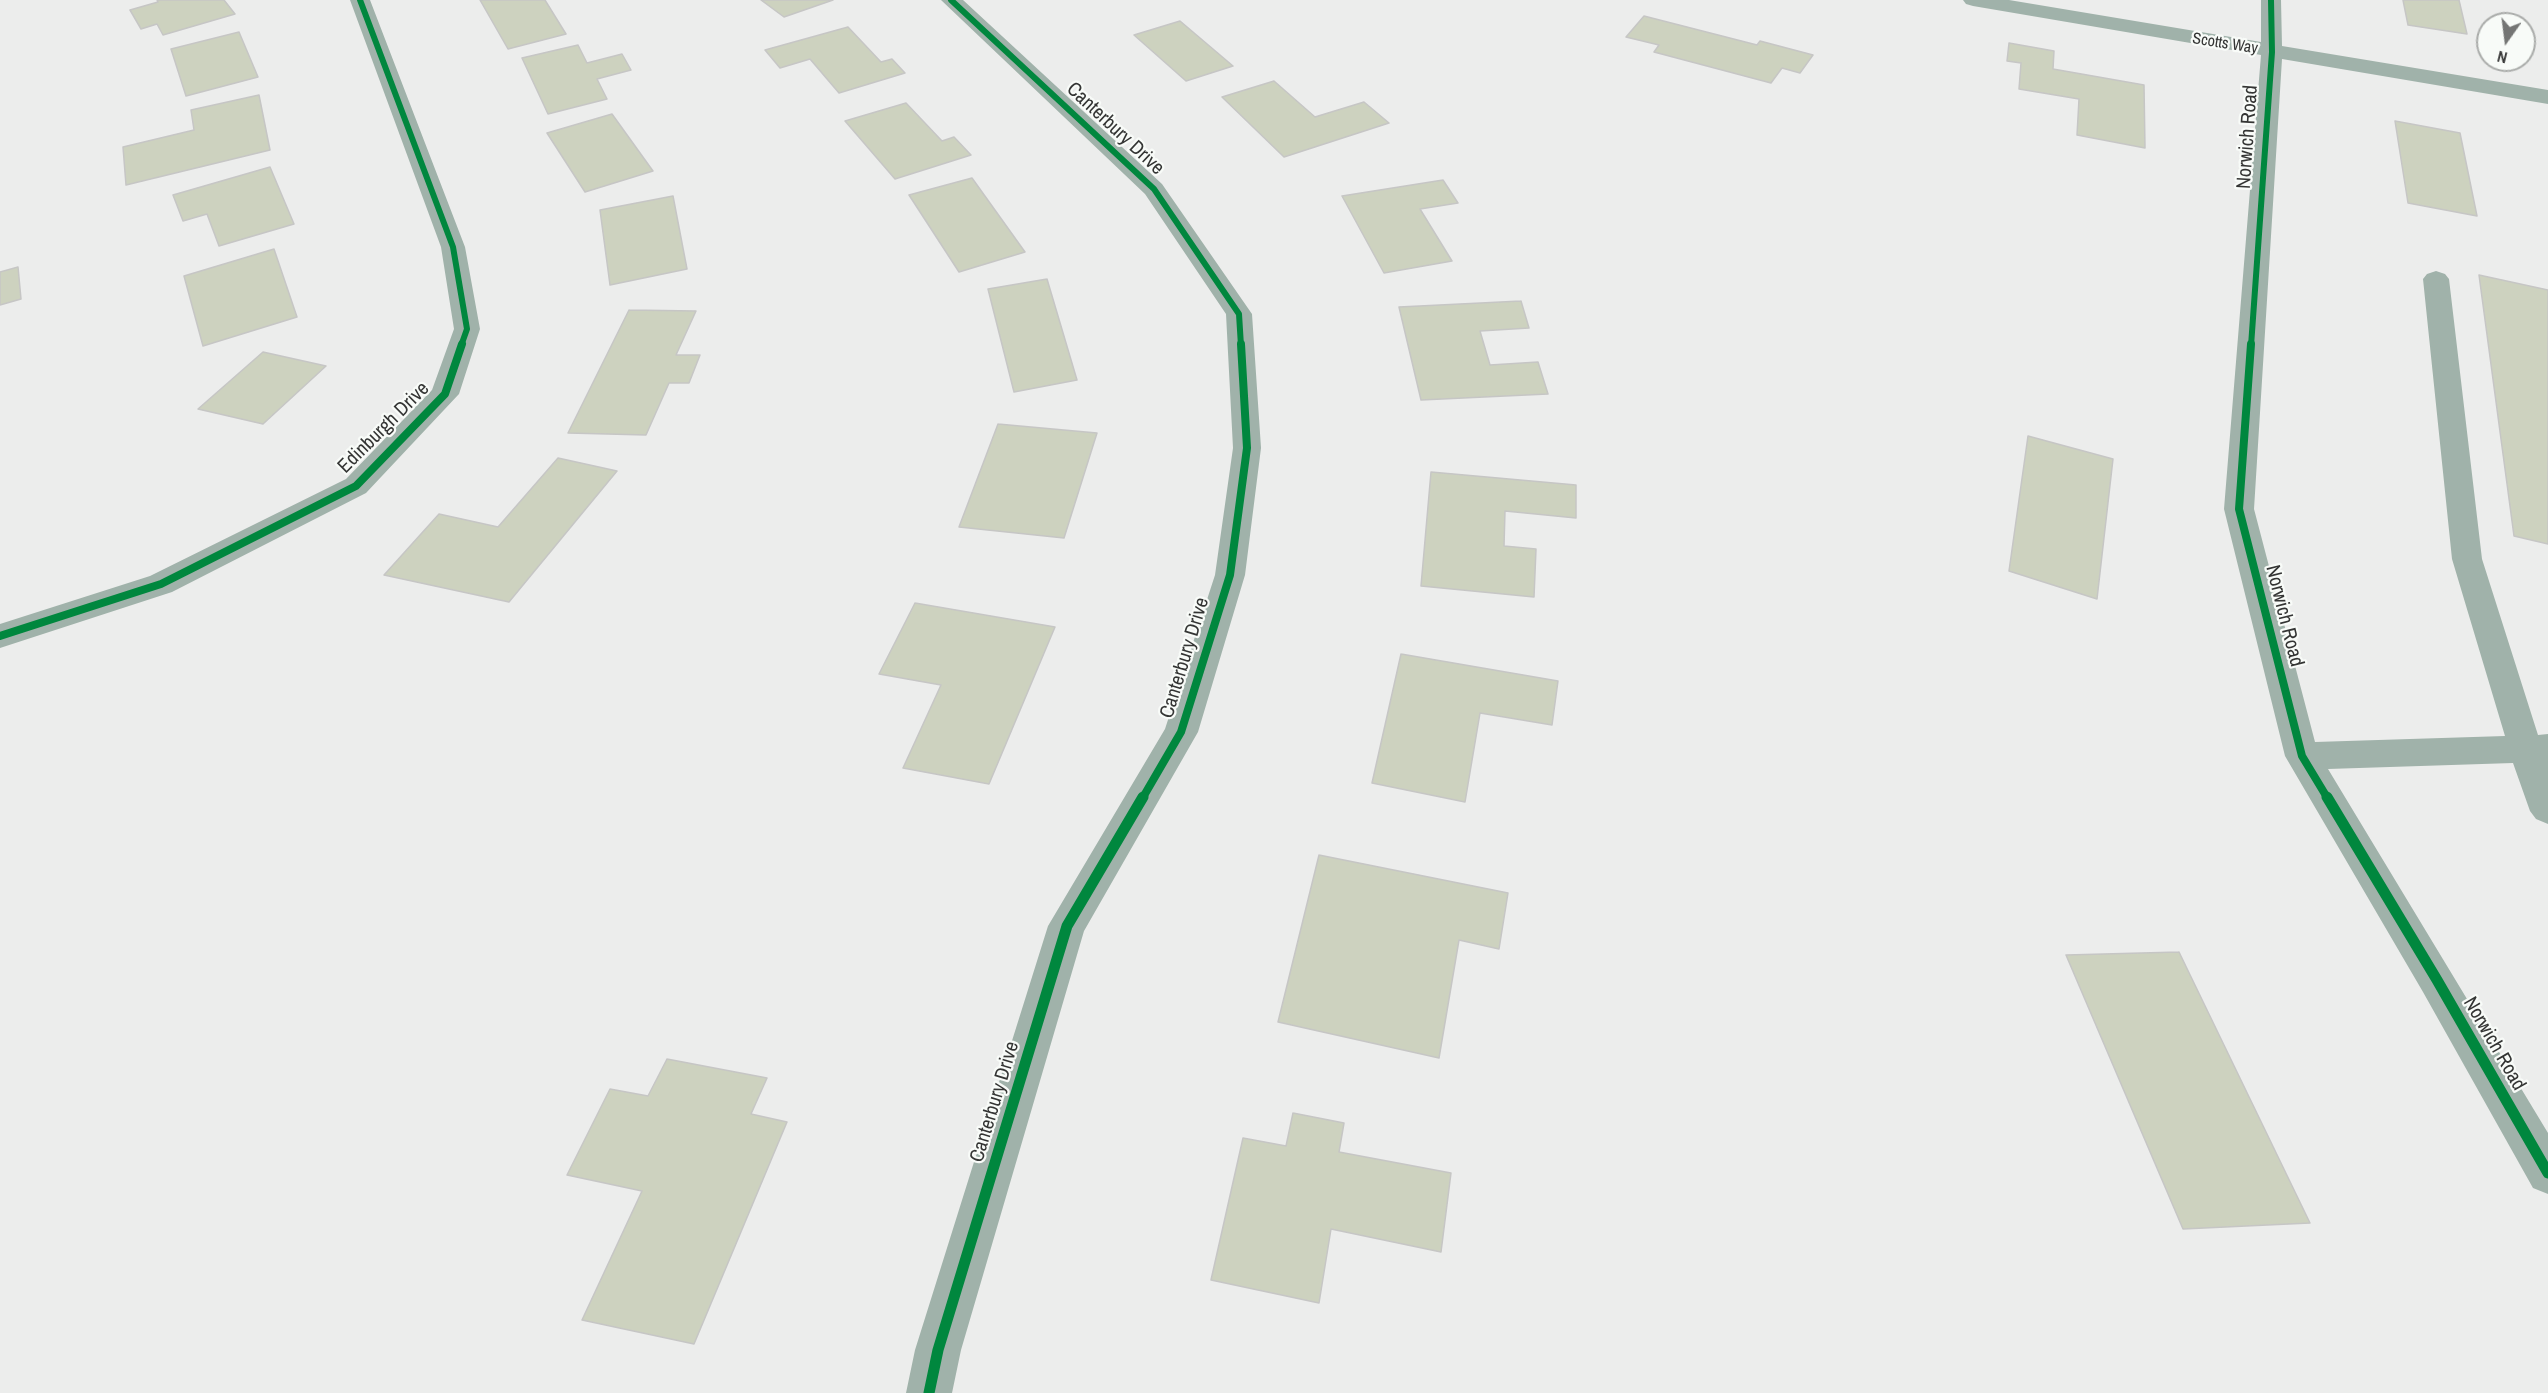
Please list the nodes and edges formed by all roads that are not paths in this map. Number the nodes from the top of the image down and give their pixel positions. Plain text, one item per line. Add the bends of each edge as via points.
1 (360, 0) edge
2 (951, 0) edge
3 (1973, 0) edge
4 (2271, 0) edge
5 (2272, 52) junction
6 (2548, 97) edge
7 (2436, 279) dead end
8 (0, 636) edge
9 (2538, 748) edge
10 (2302, 756) junction
11 (2548, 809) edge
12 (2548, 1173) edge
13 (929, 1393) edge

1 - 8 street, Edinburgh Drive via 453,248 467,329 445,394 356,486 162,584
2 - 13 street, Canterbury Drive via 1154,189 1239,314 1247,448 1230,575 1181,732 1067,926 938,1350
3 - 5 street, Scotts Way
4 - 5 street, Norwich Road
5 - 6 street, Scotts Way
5 - 10 street, Norwich Road via 2239,509
7 - 9 street via 2467,559
9 - 10 street
9 - 11 street via 2542,801
10 - 12 street, Norwich Road

